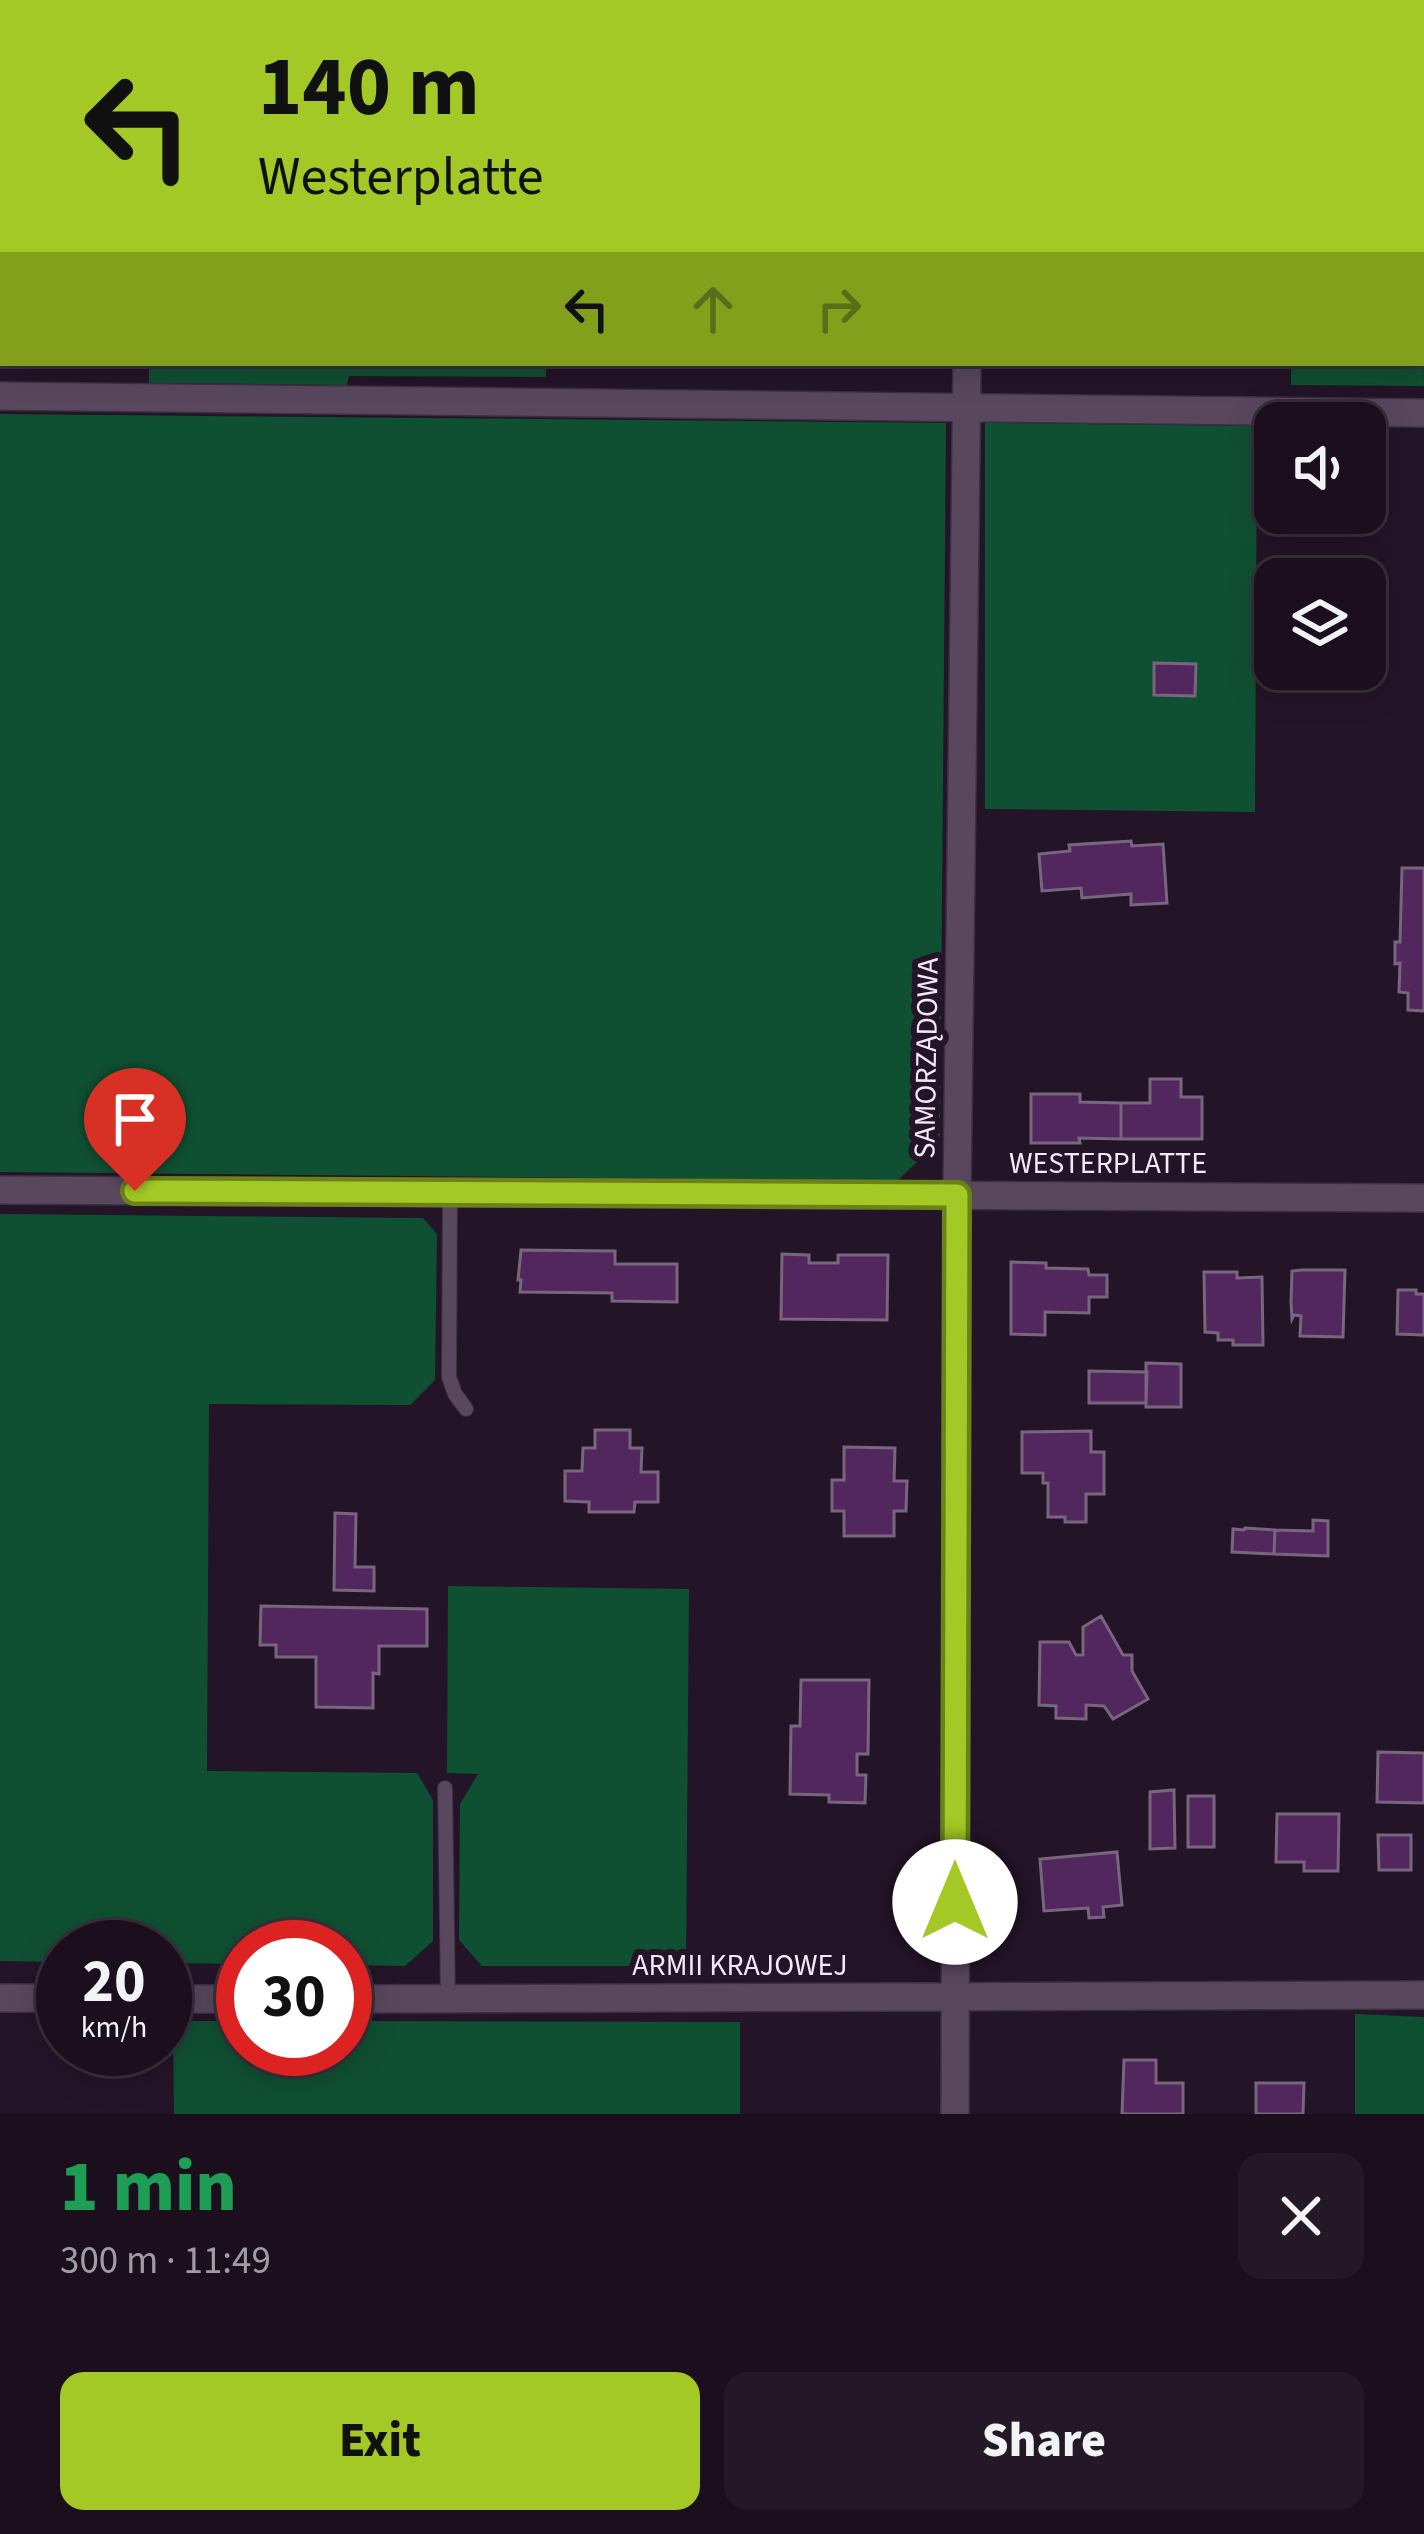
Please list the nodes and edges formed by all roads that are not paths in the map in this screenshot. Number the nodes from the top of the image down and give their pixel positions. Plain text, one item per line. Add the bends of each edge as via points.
1 (967, 366) edge
2 (0, 396) edge
3 (967, 406) junction
4 (1424, 413) edge
5 (0, 1190) edge
6 (450, 1193) junction
7 (957, 1195) junction
8 (1424, 1198) edge
9 (466, 1409) dead end
10 (445, 1788) dead end
11 (1424, 1995) edge
12 (955, 1996) junction
13 (0, 1998) edge
14 (36, 1998) edge
15 (372, 1999) edge
16 (448, 2000) junction
17 (955, 2114) edge

1 - 3 street, SAMORZĄDOWA
2 - 3 street
3 - 4 street
3 - 7 street, SAMORZĄDOWA
5 - 6 street, WESTERPLATTE
6 - 7 street, WESTERPLATTE
6 - 9 lane via 449,1377
7 - 8 street, WESTERPLATTE
7 - 12 street, SAMORZĄDOWA
10 - 16 lane
11 - 12 street, ARMII KRAJOWEJ
12 - 16 street, ARMII KRAJOWEJ
12 - 17 street, SAMORZĄDOWA
13 - 14 street
15 - 16 street, ARMII KRAJOWEJ

